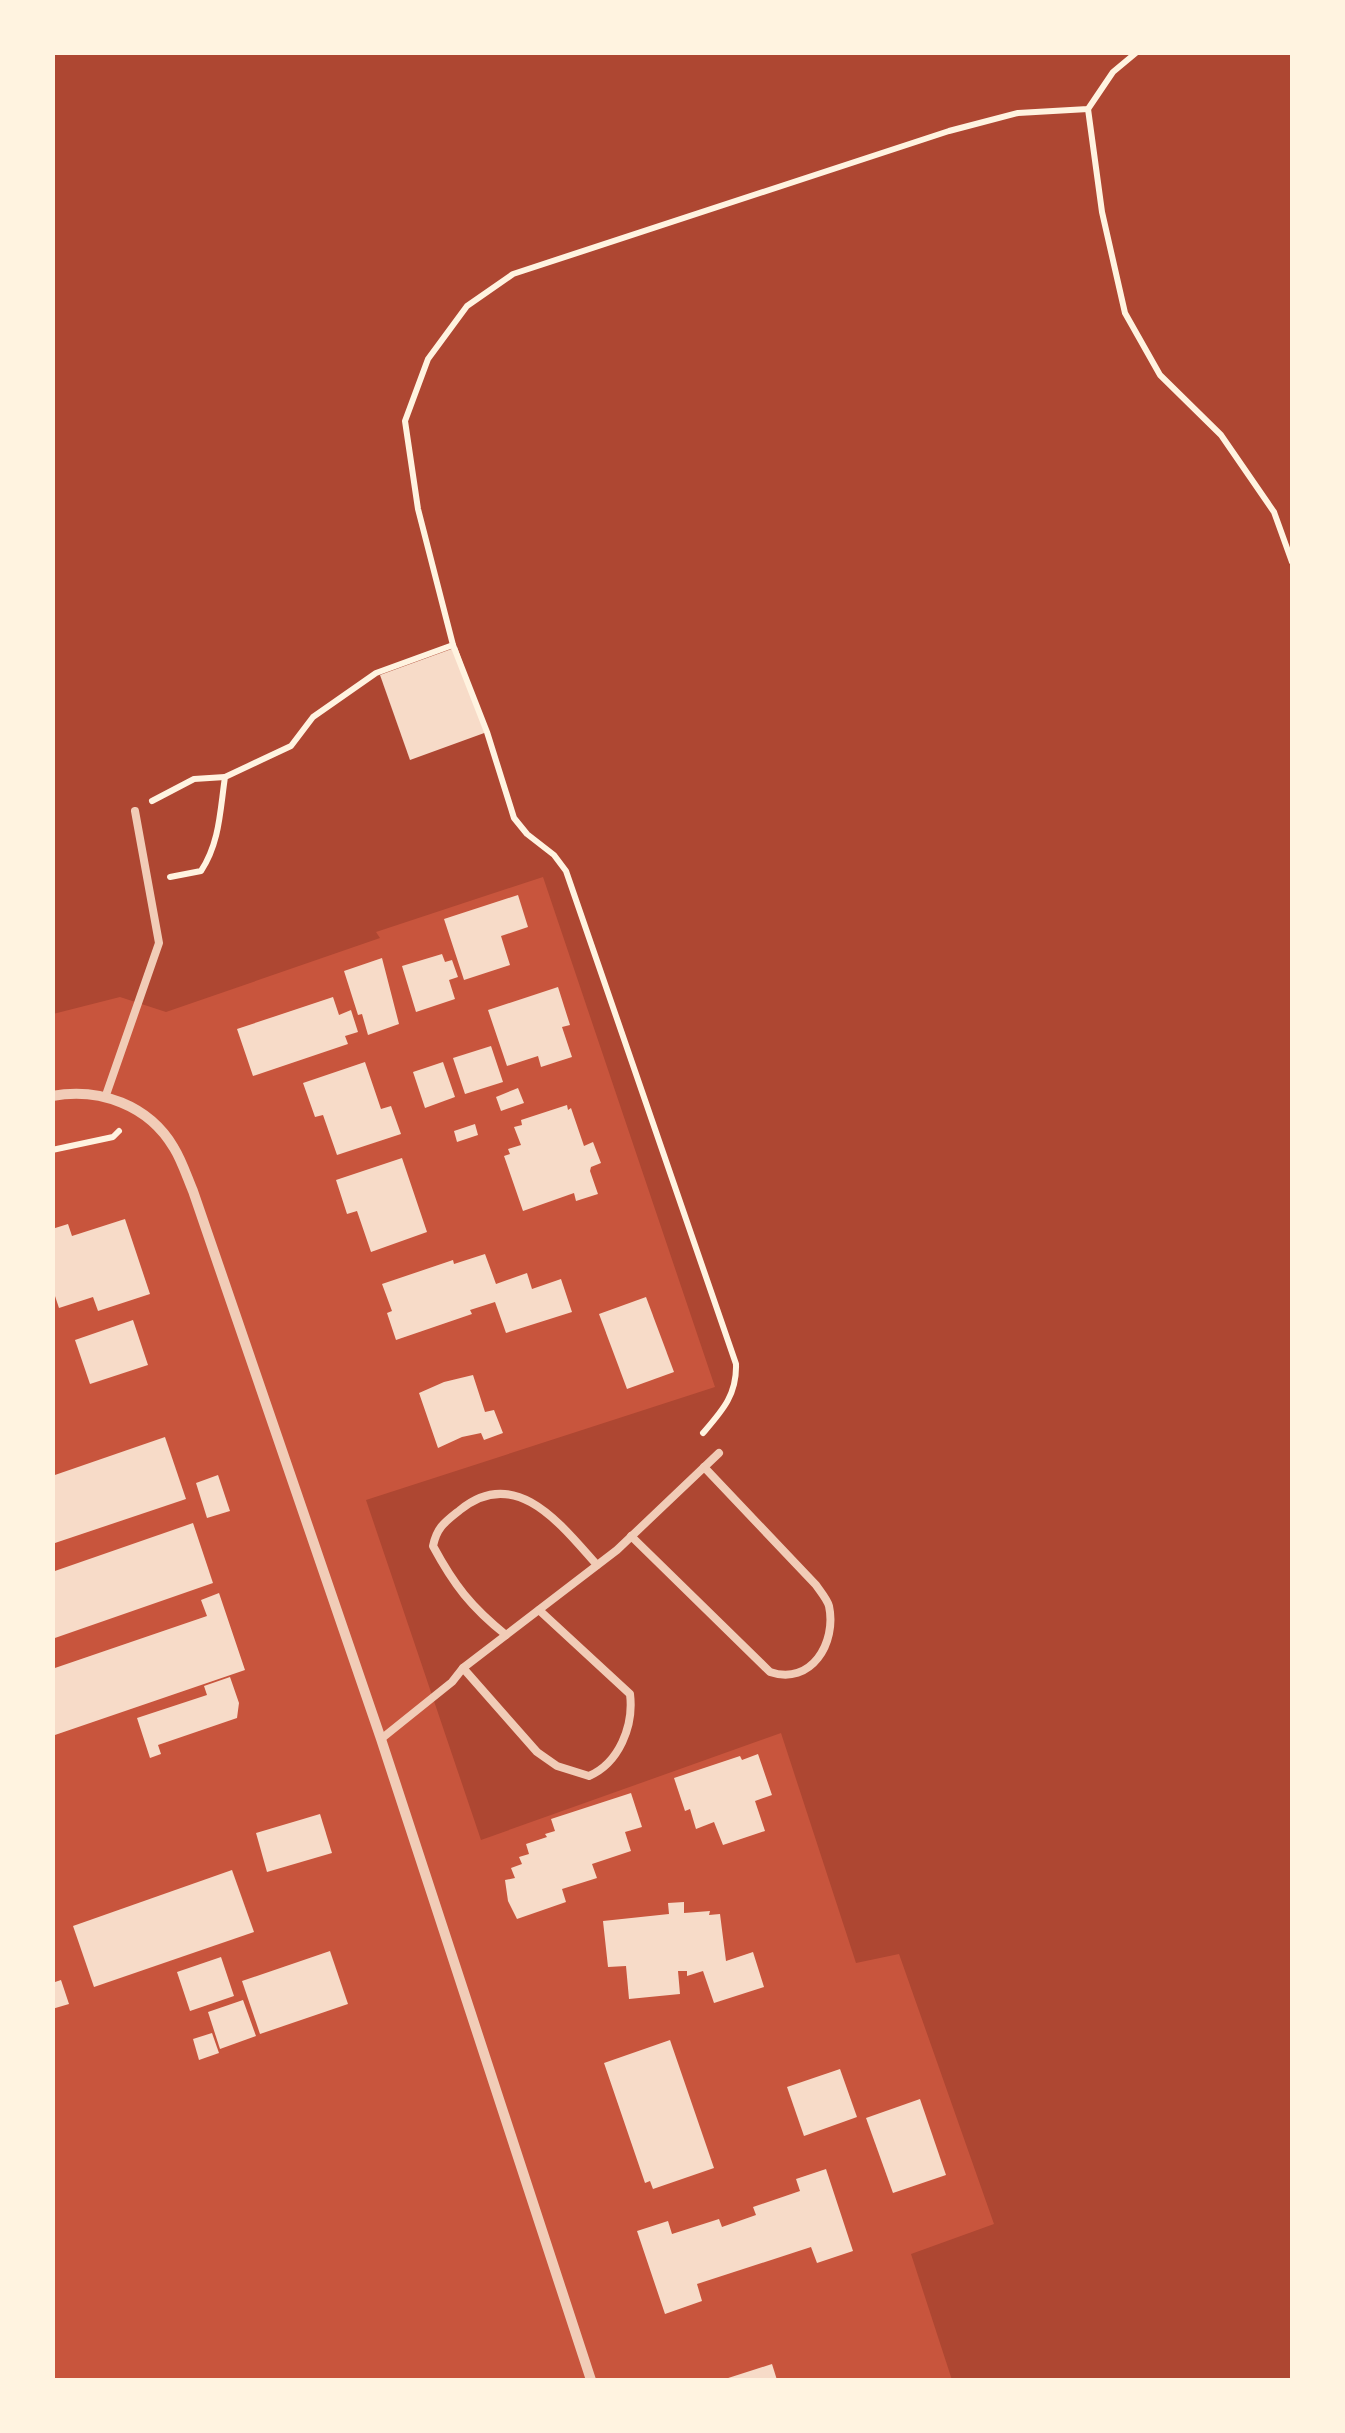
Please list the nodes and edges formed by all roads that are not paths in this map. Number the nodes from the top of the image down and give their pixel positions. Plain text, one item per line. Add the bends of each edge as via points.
1 (134, 810) road end
2 (106, 1095) junction
3 (52, 1096) edge
4 (719, 1453) dead end
5 (704, 1467) junction
6 (631, 1536) junction
7 (597, 1565) junction
8 (539, 1610) junction
9 (506, 1635) junction
10 (464, 1668) junction
11 (382, 1740) junction
12 (591, 2380) edge

1 - 2 lane via 158,943
2 - 3 street
2 - 11 street via 150,1120 174,1146
4 - 5 lane
5 - 6 lane
5 - 6 lane via 828,1604 817,1663 802,1673 770,1672
6 - 7 lane
7 - 8 lane
7 - 9 lane via 538,1503 507,1494 467,1504 437,1528 433,1546 475,1610
8 - 9 lane
8 - 10 lane via 630,1694 616,1757 602,1771 589,1776 537,1752
9 - 10 lane
10 - 11 lane
11 - 12 street

